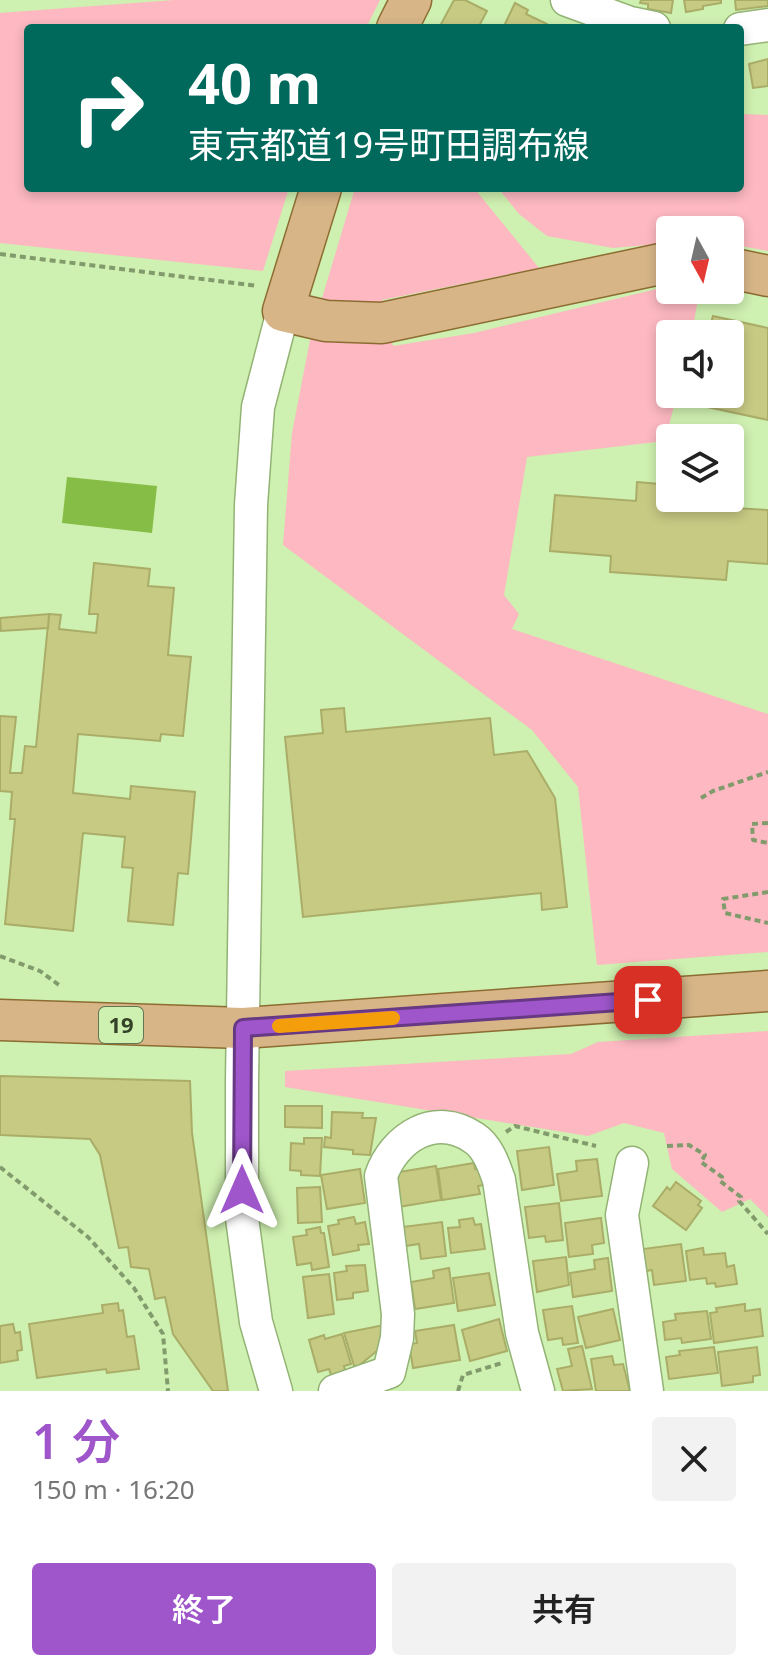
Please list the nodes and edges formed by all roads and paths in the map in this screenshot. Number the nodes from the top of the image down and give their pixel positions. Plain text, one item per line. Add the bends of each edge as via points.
1 (411, 0) edge
2 (567, 0) edge
3 (399, 24) edge
4 (635, 24) edge
5 (768, 25) edge
6 (744, 28) edge
7 (319, 192) edge
8 (0, 254) edge
9 (656, 265) edge
10 (744, 271) edge
11 (768, 276) edge
12 (270, 298) junction
13 (768, 772) edge
14 (701, 798) dead end
15 (768, 823) edge
16 (768, 843) edge
17 (768, 892) edge
18 (768, 923) edge
19 (0, 956) edge
20 (59, 985) dead end
21 (768, 991) edge
22 (0, 1020) edge
23 (243, 1028) junction
24 (596, 1146) dead end
25 (667, 1146) dead end
26 (483, 1148) junction
27 (632, 1163) dead end
28 (0, 1167) edge
29 (768, 1234) edge
30 (527, 1355) junction
31 (400, 1381) edge
32 (168, 1391) edge
33 (276, 1391) edge
34 (335, 1391) edge
35 (458, 1391) edge
36 (538, 1391) edge
37 (647, 1391) edge

1 - 3 main road
2 - 4 street
5 - 6 street
7 - 12 main road
8 - 12 path
9 - 12 main road via 382,323 326,321
10 - 11 main road
12 - 23 street via 251,505
13 - 14 path
15 - 16 path via 752,824 753,840
17 - 18 path via 723,899 725,913
19 - 20 path via 40,971
21 - 23 main road, 19
22 - 23 main road, 19
23 - 33 street via 242,1218 256,1322
24 - 26 path via 515,1126
25 - 29 path via 689,1145 705,1155 701,1162 741,1197
26 - 30 street via 499,1180
26 - 31 street via 475,1138 433,1127 413,1134 387,1159 381,1176 398,1314
27 - 37 street via 622,1215
28 - 32 path via 88,1237 134,1288 163,1334
30 - 35 path via 463,1375
30 - 36 street
31 - 34 street

